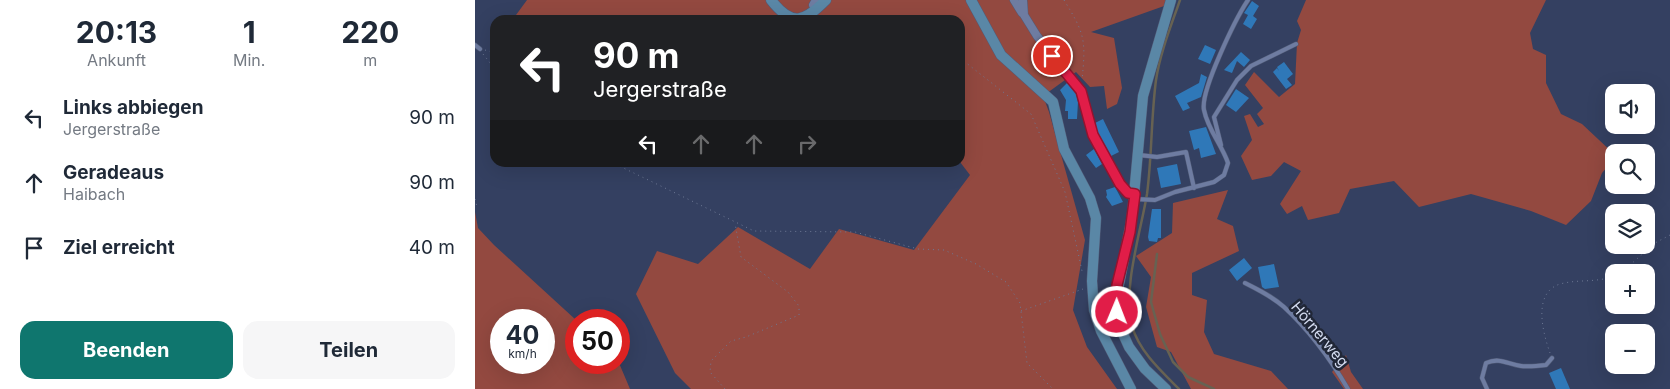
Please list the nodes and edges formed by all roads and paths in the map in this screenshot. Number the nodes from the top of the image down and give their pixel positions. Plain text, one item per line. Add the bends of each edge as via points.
1 (771, 0) edge
2 (826, 0) edge
3 (971, 0) edge
4 (1014, 0) edge
5 (1023, 0) edge
6 (1064, 0) edge
7 (1171, 0) edge
8 (1249, 0) edge
9 (817, 4) edge
10 (786, 15) edge
11 (806, 15) edge
12 (1024, 15) junction
13 (1296, 44) dead end
14 (475, 45) edge
15 (480, 49) junction
16 (490, 52) edge
17 (490, 62) edge
18 (965, 62) edge
19 (1081, 91) junction
20 (1221, 148) junction
21 (1144, 156) junction
22 (621, 167) edge
23 (1194, 188) junction
24 (1137, 198) junction
25 (475, 199) edge
26 (477, 207) dead end
27 (735, 223) junction
28 (1670, 235) edge
29 (1631, 264) edge
30 (1084, 278) dead end
31 (1605, 279) edge
32 (1245, 283) dead end
33 (1086, 288) dead end
34 (1021, 311) junction
35 (1552, 358) joint
36 (725, 389) edge
37 (1053, 389) edge
38 (1131, 389) edge
39 (1166, 389) edge
40 (1348, 389) edge
41 (1487, 389) edge

1 - 10 main road
2 - 9 main road
3 - 38 main road via 1001,56 1053,102 1064,149 1094,209 1094,310
4 - 12 street
5 - 12 street
6 - 19 path via 1082,29 1085,51
7 - 21 main road via 1139,117
8 - 20 lane via 1230,35 1205,98 1205,112
9 - 11 main road
12 - 19 street via 1044,47
13 - 20 lane via 1260,60 1237,80 1214,117
14 - 15 lane
15 - 16 path
15 - 17 path
18 - 30 path via 1031,114 1065,192
19 - 24 street via 1093,135 1120,184
20 - 23 lane via 1228,163 1224,175
21 - 23 lane via 1186,152
21 - 24 main road
22 - 27 path
23 - 24 lane via 1150,201
24 - 39 main road via 1117,285 1119,323 1137,359
25 - 26 path
27 - 34 path via 766,232 855,232 918,249 944,250 1005,282 1020,303
27 - 36 path via 741,257 788,292 799,306 799,315 731,340 711,361 710,372
28 - 29 path via 1655,243
31 - 35 path via 1559,285 1547,295 1541,324
32 - 40 lane, Hörnerweg via 1292,315 1329,359
33 - 34 path
34 - 37 path via 1027,363
35 - 41 lane via 1546,365 1520,366 1504,360 1486,363 1482,378

